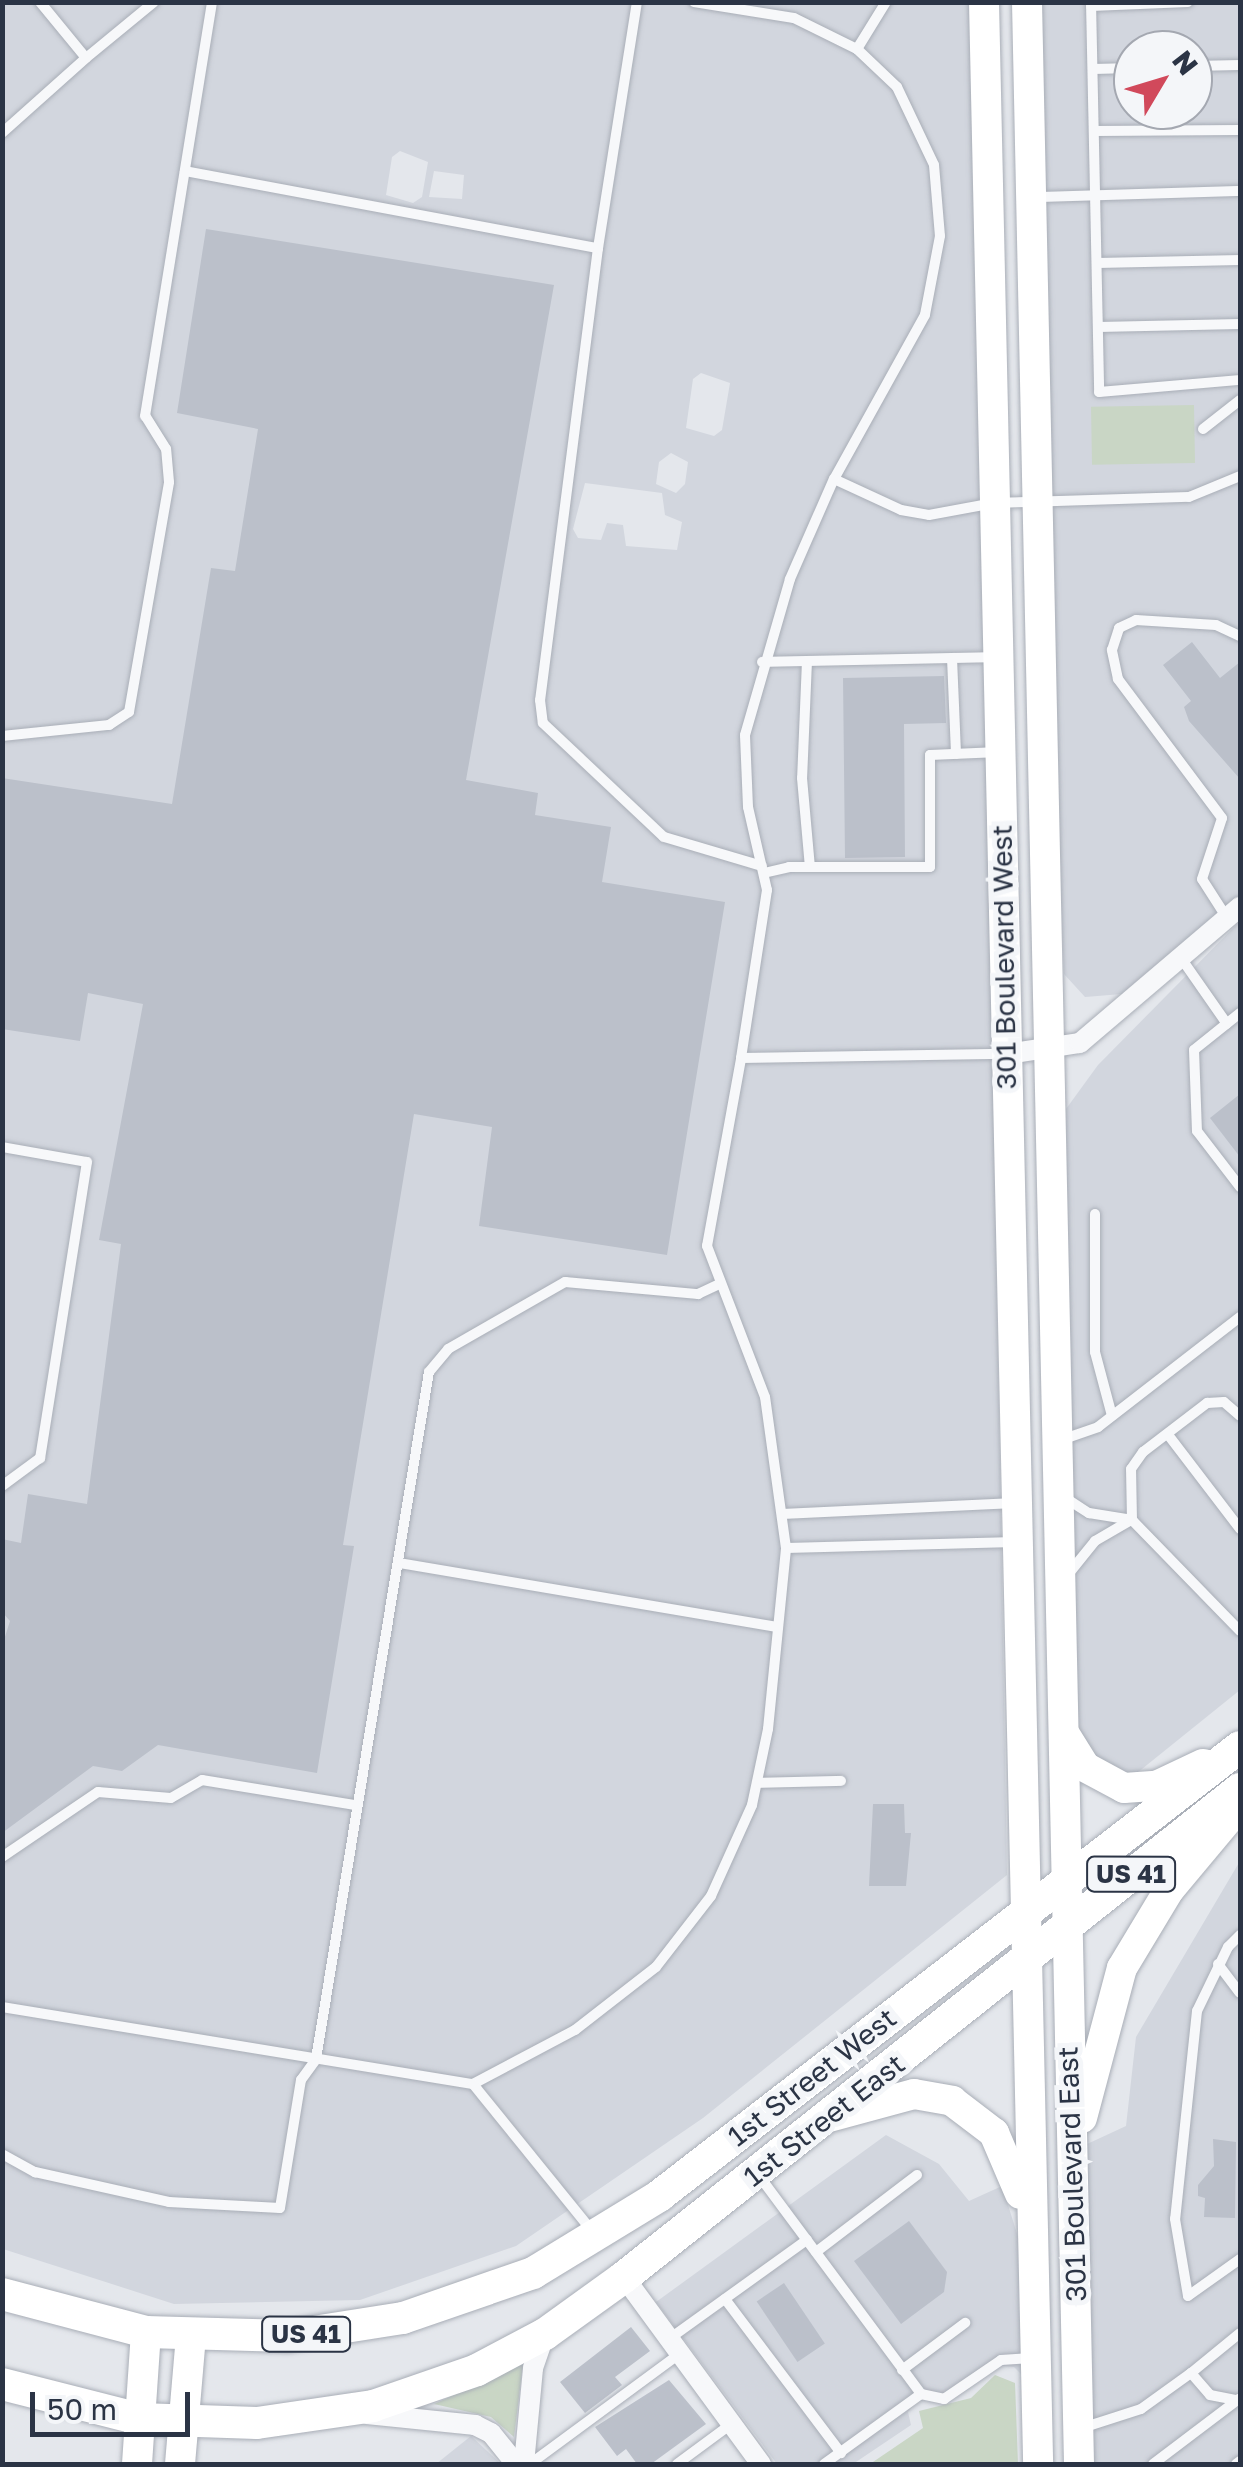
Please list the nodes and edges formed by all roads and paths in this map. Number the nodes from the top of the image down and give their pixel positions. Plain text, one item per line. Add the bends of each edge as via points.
1 (40, 2) edge
2 (154, 2) edge
3 (212, 2) edge
4 (638, 2) edge
5 (694, 2) edge
6 (886, 2) edge
7 (984, 2) edge
8 (1027, 2) edge
9 (1188, 2) edge
10 (711, 4) edge
11 (1091, 4) edge
12 (857, 48) junction
13 (86, 58) junction
14 (1240, 65) edge
15 (1213, 66) edge
16 (1113, 68) edge
17 (1092, 69) junction
18 (1240, 130) edge
19 (1094, 131) junction
20 (2, 133) edge
21 (185, 170) junction
22 (1240, 192) edge
23 (1096, 195) junction
24 (1031, 197) junction
25 (598, 248) junction
26 (1240, 260) edge
27 (1097, 264) junction
28 (1240, 324) edge
29 (1098, 327) junction
30 (1240, 380) edge
31 (1240, 400) edge
32 (1203, 429) dead end
33 (1240, 476) edge
34 (834, 478) junction
35 (1037, 502) junction
36 (994, 503) junction
37 (1240, 636) edge
38 (998, 657) junction
39 (952, 658) junction
40 (806, 661) junction
41 (762, 662) junction
42 (2, 736) edge
43 (1000, 752) junction
44 (956, 754) junction
45 (810, 867) junction
46 (763, 870) junction
47 (1234, 912) edge
48 (1181, 958) junction
49 (1240, 1013) edge
50 (1227, 1024) junction
51 (1051, 1052) junction
52 (1007, 1054) junction
53 (741, 1058) junction
54 (2, 1147) edge
55 (1240, 1187) edge
56 (1094, 1214) dead end
57 (719, 1284) junction
58 (1240, 1317) edge
59 (1112, 1416) junction
60 (1240, 1416) edge
61 (1169, 1436) junction
62 (1058, 1441) junction
63 (2, 1486) edge
64 (1059, 1494) junction
65 (1016, 1503) junction
66 (782, 1514) junction
67 (1132, 1520) junction
68 (1240, 1529) edge
69 (1017, 1542) junction
70 (786, 1548) junction
71 (399, 1563) junction
72 (1061, 1594) junction
73 (777, 1626) junction
74 (1240, 1631) edge
75 (1064, 1732) junction
76 (1240, 1746) edge
77 (841, 1781) dead end
78 (758, 1782) junction
79 (1240, 1788) edge
80 (354, 1805) junction
81 (1240, 1805) edge
82 (2, 1857) edge
83 (1064, 1883) junction
84 (1024, 1912) junction
85 (1065, 1928) junction
86 (1240, 1934) edge
87 (1024, 1963) junction
88 (1218, 1964) junction
89 (1240, 1993) edge
90 (2, 2007) edge
91 (316, 2059) junction
92 (473, 2084) junction
93 (829, 2117) junction
94 (2, 2154) edge
95 (1072, 2165) junction
96 (757, 2172) junction
97 (917, 2175) dead end
98 (598, 2238) junction
99 (806, 2240) junction
100 (1032, 2240) junction
101 (816, 2252) junction
102 (1240, 2259) edge
103 (624, 2278) junction
104 (2, 2294) edge
105 (725, 2299) junction
106 (965, 2323) dead end
107 (146, 2332) junction
108 (1240, 2333) edge
109 (545, 2334) junction
110 (191, 2336) junction
111 (674, 2347) junction
112 (1035, 2357) junction
113 (902, 2370) junction
114 (1191, 2374) junction
115 (2, 2384) edge
116 (921, 2394) junction
117 (1240, 2400) edge
118 (345, 2412) junction
119 (139, 2419) junction
120 (186, 2424) junction
121 (731, 2424) junction
122 (1078, 2429) junction
123 (841, 2453) junction
124 (138, 2464) edge
125 (180, 2464) edge
126 (523, 2464) edge
127 (677, 2464) edge
128 (762, 2464) edge
129 (824, 2464) edge
130 (1038, 2464) edge
131 (1080, 2464) edge
132 (1153, 2464) edge

1 - 13 lane
2 - 13 lane
3 - 21 lane
4 - 25 lane
5 - 10 lane
6 - 12 lane
7 - 36 main road, 301 Boulevard West
8 - 24 main road, 301 Boulevard West
9 - 11 lane
10 - 12 lane via 794,18
11 - 17 lane
12 - 34 lane via 897,87 923,132 934,165 940,236 914,342
13 - 20 lane
14 - 15 lane
16 - 17 lane
17 - 19 lane
18 - 19 lane
19 - 23 lane
21 - 25 lane
21 - 42 lane via 145,416 166,449 170,482 128,712 109,725
22 - 23 lane
23 - 24 lane
23 - 27 lane
24 - 35 main road, 301 Boulevard West
25 - 46 lane via 540,712 550,735 664,838
26 - 27 lane
27 - 29 lane
28 - 29 lane
29 - 30 lane via 1100,392
31 - 32 lane
33 - 35 lane via 1189,496
34 - 36 lane via 916,514
34 - 41 lane
35 - 36 lane
35 - 51 main road, 301 Boulevard West
36 - 38 main road, 301 Boulevard West
37 - 47 lane via 1216,624 1136,620 1119,628 1112,650 1118,679 1222,818 1202,879
38 - 39 lane
38 - 43 main road, 301 Boulevard West
39 - 40 lane
39 - 44 lane
40 - 41 lane
40 - 45 lane via 802,778
41 - 46 lane via 745,735 744,773
43 - 44 lane
43 - 52 main road, 301 Boulevard West
44 - 45 lane via 930,754 930,867
45 - 46 lane
46 - 53 lane via 766,904
47 - 48 street
48 - 50 lane
48 - 51 street via 1080,1043
49 - 50 lane
50 - 55 lane via 1194,1050 1198,1131
51 - 52 street
51 - 62 main road, 301 Boulevard West
52 - 53 lane
52 - 65 main road, 301 Boulevard West
53 - 57 lane via 708,1231
54 - 63 lane via 87,1162 40,1458
56 - 59 lane via 1095,1352
57 - 66 lane via 765,1397
57 - 71 lane via 698,1294 565,1282 440,1355 426,1381
58 - 59 lane
59 - 62 lane
60 - 61 lane via 1224,1402 1207,1403
61 - 67 lane via 1132,1470
61 - 68 lane
62 - 64 main road, 301 Boulevard West
64 - 67 lane via 1090,1513
64 - 72 main road, 301 Boulevard West
65 - 66 lane
65 - 69 main road, 301 Boulevard West
66 - 70 lane
67 - 72 lane via 1078,1556
67 - 74 lane
69 - 70 lane
69 - 84 main road, 301 Boulevard West
70 - 73 lane
71 - 73 lane
71 - 80 lane
72 - 75 main road, 301 Boulevard West
73 - 78 lane
75 - 76 main road via 1086,1767 1124,1788 1170,1781
75 - 83 main road, 301 Boulevard West
76 - 83 main road, US 41
77 - 78 lane
78 - 92 lane via 711,1896 660,1963 575,2030
79 - 85 main road, US 41
80 - 82 lane via 202,1780 171,1798 98,1792
80 - 91 lane
81 - 95 main road via 1169,1890 1122,1968 1101,2027
83 - 84 main road, US 41
83 - 85 main road, 301 Boulevard East
84 - 87 main road, 301 Boulevard East
84 - 98 main road, 1st Street West / US 41
85 - 87 main road, US 41
85 - 95 main road, 301 Boulevard East
86 - 88 lane
87 - 93 main road, 1st Street East / US 41
87 - 100 main road, 301 Boulevard East
88 - 89 lane
88 - 102 lane via 1197,2011 1175,2219 1188,2296
90 - 91 lane
91 - 92 lane
91 - 94 lane via 300,2080 280,2208 169,2202 35,2172
92 - 98 lane
93 - 96 main road, 1st Street East / US 41
93 - 100 main road via 914,2094 970,2110 1010,2159
95 - 122 main road, 301 Boulevard East
96 - 99 lane
96 - 103 main road, 1st Street East / US 41
97 - 101 lane
98 - 110 main road, US 41 via 509,2283 403,2318 288,2336
99 - 101 lane
99 - 105 lane
100 - 112 main road, 301 Boulevard East
101 - 113 lane
103 - 109 main road, US 41
103 - 111 street
104 - 107 main road, US 41
105 - 111 lane
105 - 123 lane
106 - 113 lane
107 - 110 main road, US 41
107 - 119 main road
108 - 114 lane
109 - 118 main road, US 41 via 449,2382
109 - 126 street via 533,2368
110 - 120 main road
111 - 121 street
111 - 126 lane
112 - 116 lane via 1000,2360 944,2400
112 - 130 main road, 301 Boulevard East
113 - 116 lane
114 - 117 lane via 1210,2395
114 - 122 lane via 1141,2408
115 - 119 main road, US 41
116 - 123 lane
117 - 132 lane
118 - 120 main road, US 41
118 - 126 street via 475,2425
119 - 120 main road, US 41
119 - 124 main road
120 - 125 main road
121 - 127 lane
121 - 128 street
122 - 131 main road, 301 Boulevard East
123 - 129 lane

